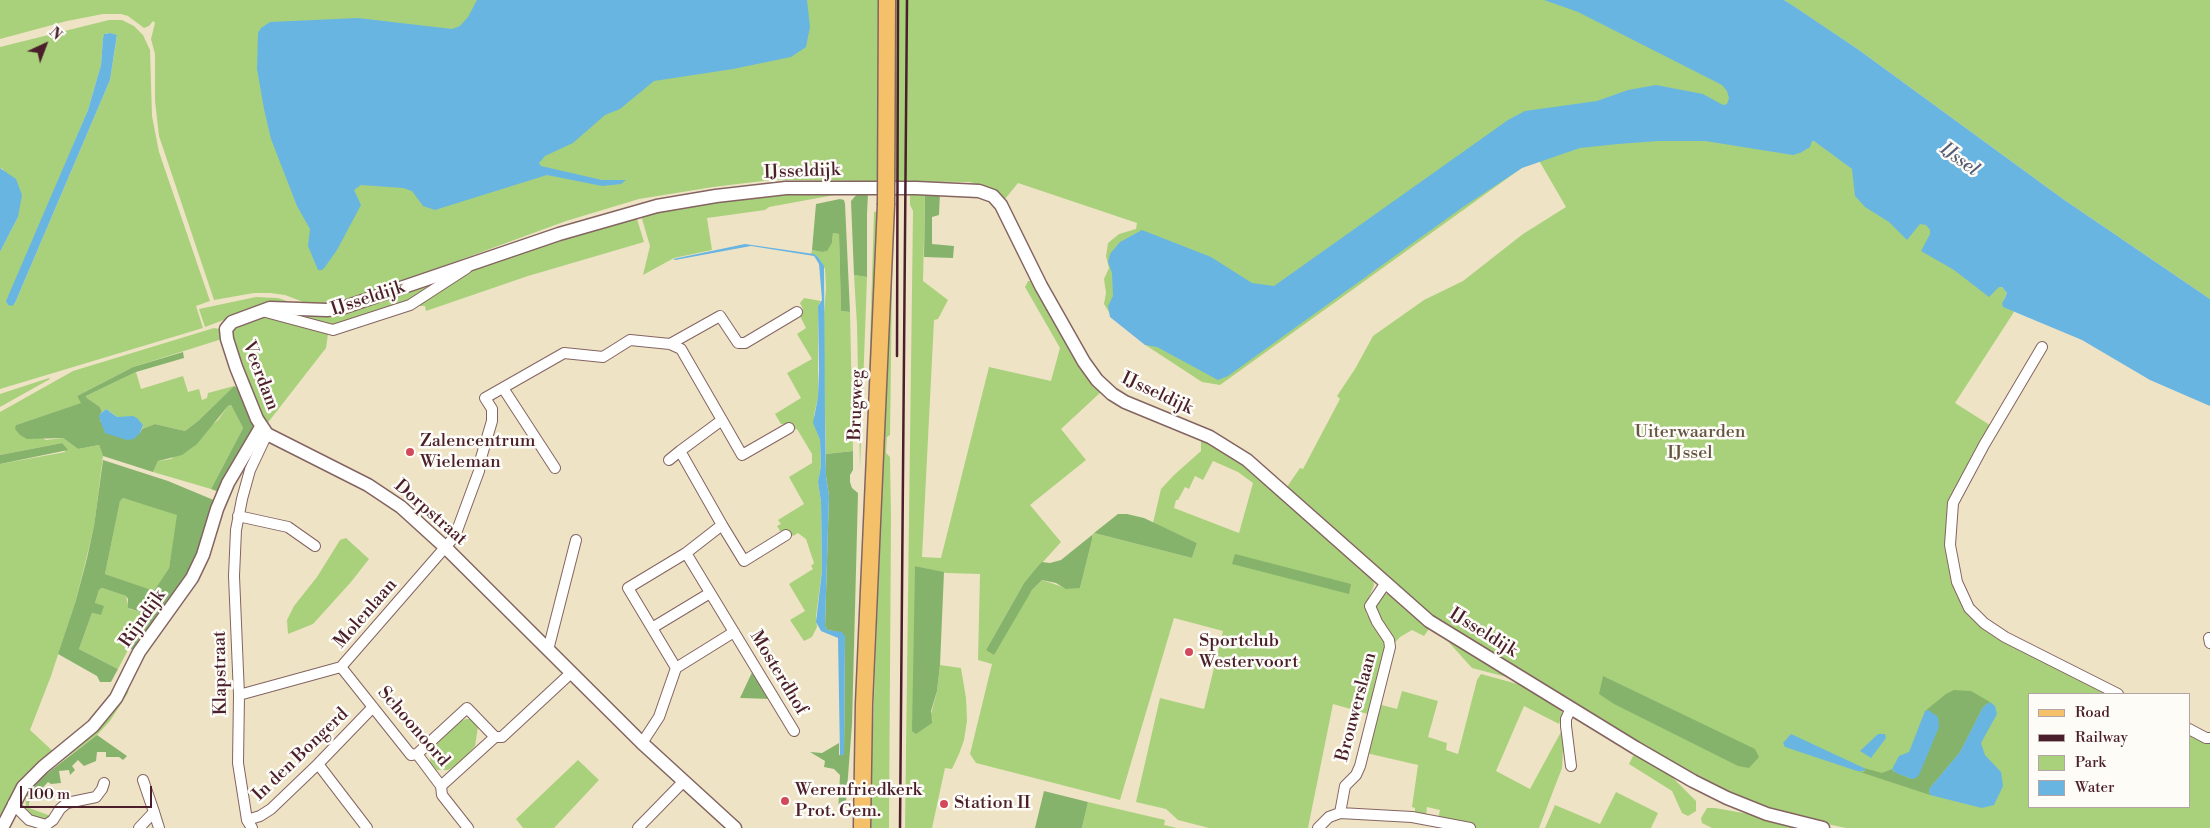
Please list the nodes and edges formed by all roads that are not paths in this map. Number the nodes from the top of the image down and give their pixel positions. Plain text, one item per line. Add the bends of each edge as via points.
1 (887, 0) edge
2 (477, 262) junction
3 (261, 310) junction
4 (797, 312) dead end
5 (226, 329) joint
6 (670, 344) junction
7 (2042, 348) dead end
8 (503, 388) junction
9 (722, 420) junction
10 (788, 428) dead end
11 (264, 430) junction
12 (680, 451) junction
13 (669, 460) dead end
14 (555, 468) dead end
15 (238, 516) junction
16 (722, 525) junction
17 (786, 535) dead end
18 (576, 540) dead end
19 (315, 546) dead end
20 (445, 547) junction
21 (686, 553) junction
22 (1385, 584) junction
23 (710, 593) junction
24 (652, 628) junction
25 (734, 632) junction
26 (548, 650) junction
27 (341, 667) junction
28 (676, 668) junction
29 (571, 673) junction
30 (2116, 693) edge
31 (239, 695) junction
32 (373, 707) junction
33 (1571, 708) junction
34 (2190, 730) edge
35 (794, 732) dead end
36 (495, 738) junction
37 (2210, 738) edge
38 (642, 743) junction
39 (417, 754) junction
40 (318, 764) junction
41 (1571, 766) dead end
42 (144, 780) dead end
43 (683, 782) junction
44 (104, 783) dead end
45 (442, 790) junction
46 (13, 804) junction
47 (154, 812) junction
48 (1340, 814) junction
49 (861, 823) edge
50 (249, 824) edge
51 (2, 828) edge
52 (139, 828) edge
53 (159, 828) edge
54 (367, 828) edge
55 (468, 828) edge
56 (638, 828) edge
57 (735, 828) edge
58 (1318, 828) edge
59 (1470, 828) edge
60 (1823, 828) edge

1 - 49 main road, Brugweg, bridge via 886,205
2 - 3 street, IJsseldijk via 335,310
2 - 3 street, IJsseldijk via 410,305 333,330
2 - 22 street, IJsseldijk via 627,214 716,196 786,188 979,191 993,196 1001,206 1041,286 1097,380 1125,402 1210,437 1247,460
3 - 5 street, IJsseldijk via 235,320
4 - 6 street via 745,343 738,343 720,316
5 - 11 street, Veerdam via 236,368
6 - 8 street via 630,340 603,357 564,352
6 - 9 street via 681,348
7 - 30 street via 1953,503 1950,545 1957,582 1969,608 2004,636
8 - 14 street
8 - 20 street via 486,398 492,409 492,421 479,471 455,536
9 - 10 street via 742,455
9 - 12 street
11 - 15 street, Klapstraat
11 - 20 street, Dorpstraat via 385,494
11 - 46 street, Rijndijk via 245,451 221,498 192,578 140,652 116,698 93,726 34,775
12 - 13 street
12 - 16 street
15 - 19 street via 288,527
15 - 31 street, Klapstraat via 234,576
16 - 17 street via 744,561
16 - 21 street
18 - 26 street
20 - 26 street, Dorpstraat
20 - 27 street, Molenlaan
21 - 23 street, Mosterdhof
21 - 24 street via 628,588
22 - 33 street, IJsseldijk via 1429,621
22 - 48 street, Brouwerslaan via 1370,606 1390,647 1360,766 1346,786
23 - 24 street
23 - 25 street, Mosterdhof
24 - 28 street
25 - 28 street, Mosterdhof
25 - 35 street, Mosterdhof
26 - 29 street, Dorpstraat
27 - 31 street, Molenlaan
27 - 32 street, Schoonoord
28 - 38 street via 659,717
29 - 36 street via 502,737
29 - 38 street, Dorpstraat
31 - 50 street, Klapstraat via 238,762
32 - 39 street, Schoonoord via 411,755
32 - 40 street, In den Bongerd
33 - 41 street via 1566,726
33 - 60 street, IJsseldijk via 1711,791 1767,814
34 - 37 street
36 - 39 street via 468,708
36 - 45 street
38 - 43 street, Dorpstraat
39 - 45 street, Schoonoord
40 - 50 street, In den Bongerd via 271,809
40 - 54 street
42 - 47 street
43 - 56 street
43 - 57 street, Dorpstraat
44 - 46 street via 96,797 67,803 46,825 29,820
45 - 55 street, Schoonoord
46 - 51 street, Rijndijk
47 - 52 street
47 - 53 street
48 - 58 street via 1329,817
48 - 59 street via 1412,817

